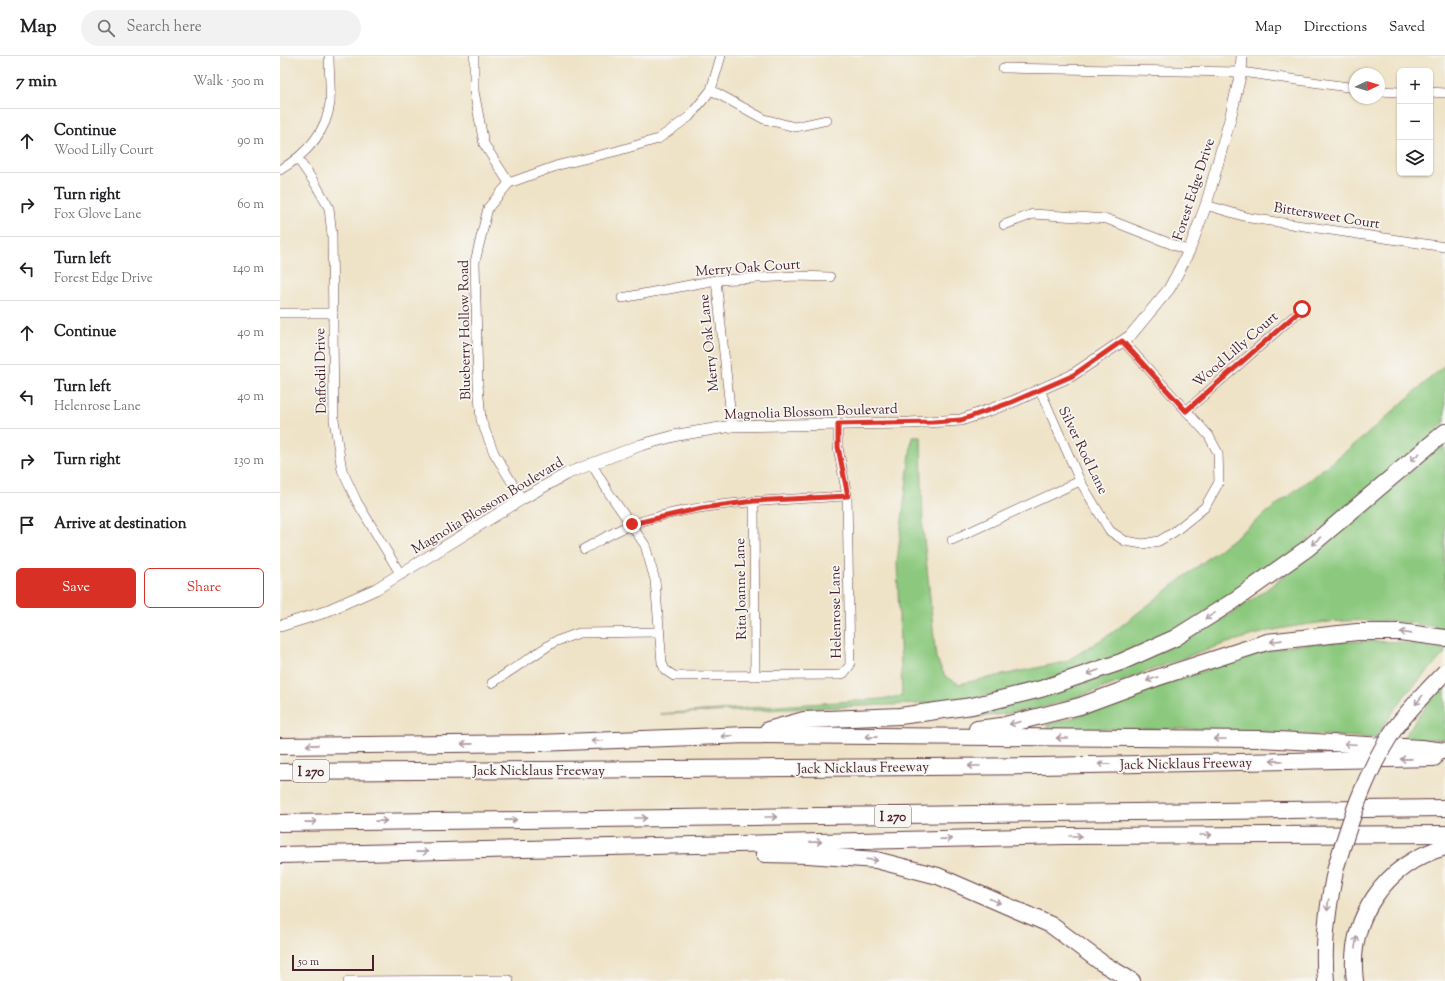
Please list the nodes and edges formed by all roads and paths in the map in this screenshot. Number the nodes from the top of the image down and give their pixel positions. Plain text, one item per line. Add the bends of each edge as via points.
1 (329, 56) edge
2 (474, 56) edge
3 (721, 56) edge
4 (1242, 56) edge
5 (1003, 68) dead end
6 (1241, 72) junction
7 (1349, 87) edge
8 (711, 90) junction
9 (1385, 91) edge
10 (1397, 92) edge
11 (1433, 92) edge
12 (1445, 92) edge
13 (827, 120) dead end
14 (298, 159) junction
15 (280, 170) edge
16 (509, 183) junction
17 (1206, 205) junction
18 (1004, 225) dead end
19 (1445, 248) edge
20 (1189, 251) junction
21 (830, 277) dead end
22 (716, 280) junction
23 (622, 298) dead end
24 (1302, 309) dead end
25 (280, 313) edge
26 (333, 313) junction
27 (1122, 341) junction
28 (1040, 390) junction
29 (1186, 411) junction
30 (909, 423) joint
31 (838, 424) junction
32 (732, 426) junction
33 (1445, 432) edge
34 (591, 463) junction
35 (1080, 480) junction
36 (848, 496) junction
37 (522, 499) junction
38 (754, 501) junction
39 (632, 524) junction
40 (952, 540) dead end
41 (584, 549) dead end
42 (401, 575) junction
43 (280, 626) edge
44 (660, 632) junction
45 (1445, 638) edge
46 (1445, 672) edge
47 (755, 676) junction
48 (492, 683) dead end
49 (747, 735) junction
50 (910, 737) junction
51 (280, 746) edge
52 (1445, 751) edge
53 (1445, 758) edge
54 (280, 772) edge
55 (1445, 808) edge
56 (280, 823) edge
57 (1445, 834) edge
58 (1445, 847) edge
59 (539, 850) junction
60 (280, 855) edge
61 (1102, 963) junction
62 (509, 980) dead end
63 (348, 981) edge
64 (1121, 981) edge
65 (1132, 981) edge
66 (1326, 981) edge
67 (1355, 981) edge

1 - 14 street via 330,103 321,132
2 - 16 street via 474,91 484,144
3 - 8 street
4 - 6 street, Forest Edge Drive
5 - 6 street
6 - 7 street
6 - 17 street, Forest Edge Drive
8 - 13 street via 764,119 795,127
8 - 16 street via 689,117 658,139 559,165
9 - 10 street
11 - 12 street
14 - 15 street
14 - 26 street, Daffodil Drive via 329,208
16 - 37 street, Blueberry Hollow Road via 488,208 474,262 478,384 480,420 494,453
17 - 19 street, Bittersweet Court via 1250,218
17 - 20 street, Forest Edge Drive
18 - 20 street via 1034,214 1108,219
20 - 27 street, Forest Edge Drive via 1169,289 1130,336
21 - 22 street, Merry Oak Court
22 - 23 street, Merry Oak Court
22 - 32 street, Merry Oak Lane
24 - 29 street, Wood Lilly Court
25 - 26 street
26 - 42 street, Daffodil Drive via 334,420 342,470
27 - 28 street, Forest Edge Drive via 1072,376
27 - 29 street
28 - 30 street, Forest Edge Drive via 961,420
28 - 35 street, Silver Rod Lane
29 - 35 street, Silver Rod Lane via 1209,436 1218,453 1220,482 1205,507 1174,532 1159,541 1143,544 1125,541 1110,531
30 - 31 street, Magnolia Blossom Boulevard
31 - 32 street, Magnolia Blossom Boulevard
31 - 36 street, Helenrose Lane via 838,447
32 - 34 street, Magnolia Blossom Boulevard via 678,435
33 -> 49 highway via 1308,548 1232,602 1175,638 1120,662 1041,689 972,706 900,716 804,720
34 - 37 street, Magnolia Blossom Boulevard
34 - 39 street, Helenrose Lane
35 - 40 street
36 - 38 street
36 - 47 street, Helenrose Lane via 848,670 840,675
37 - 42 street, Magnolia Blossom Boulevard
38 - 39 street via 702,508
38 - 47 street, Rita Joanne Lane
39 - 41 street
39 - 44 street, Helenrose Lane via 646,545 655,580
42 - 43 street, Magnolia Blossom Boulevard via 322,613
44 - 47 street, Helenrose Lane via 662,663 665,670 674,676
44 - 48 street via 579,633 554,642
45 -> 50 highway via 1400,632 1357,632 1267,642 1080,706 1002,726
46 -> 66 highway, bridge via 1391,734 1363,788 1336,867 1329,898
50 -> 49 highway
49 -> 51 highway via 538,743
52 -> 50 highway via 1260,739
53 -> 54 highway, Jack Nicklaus Freeway / I 270 via 1039,766
56 -> 55 highway, I 270
59 -> 57 highway via 1065,836
67 -> 58 highway via 1353,957 1358,929 1371,902 1389,879 1401,869
60 -> 59 highway
59 -> 61 highway via 808,855 876,860 938,876 1051,925
61 - 64 highway
61 - 65 highway
62 - 63 street

